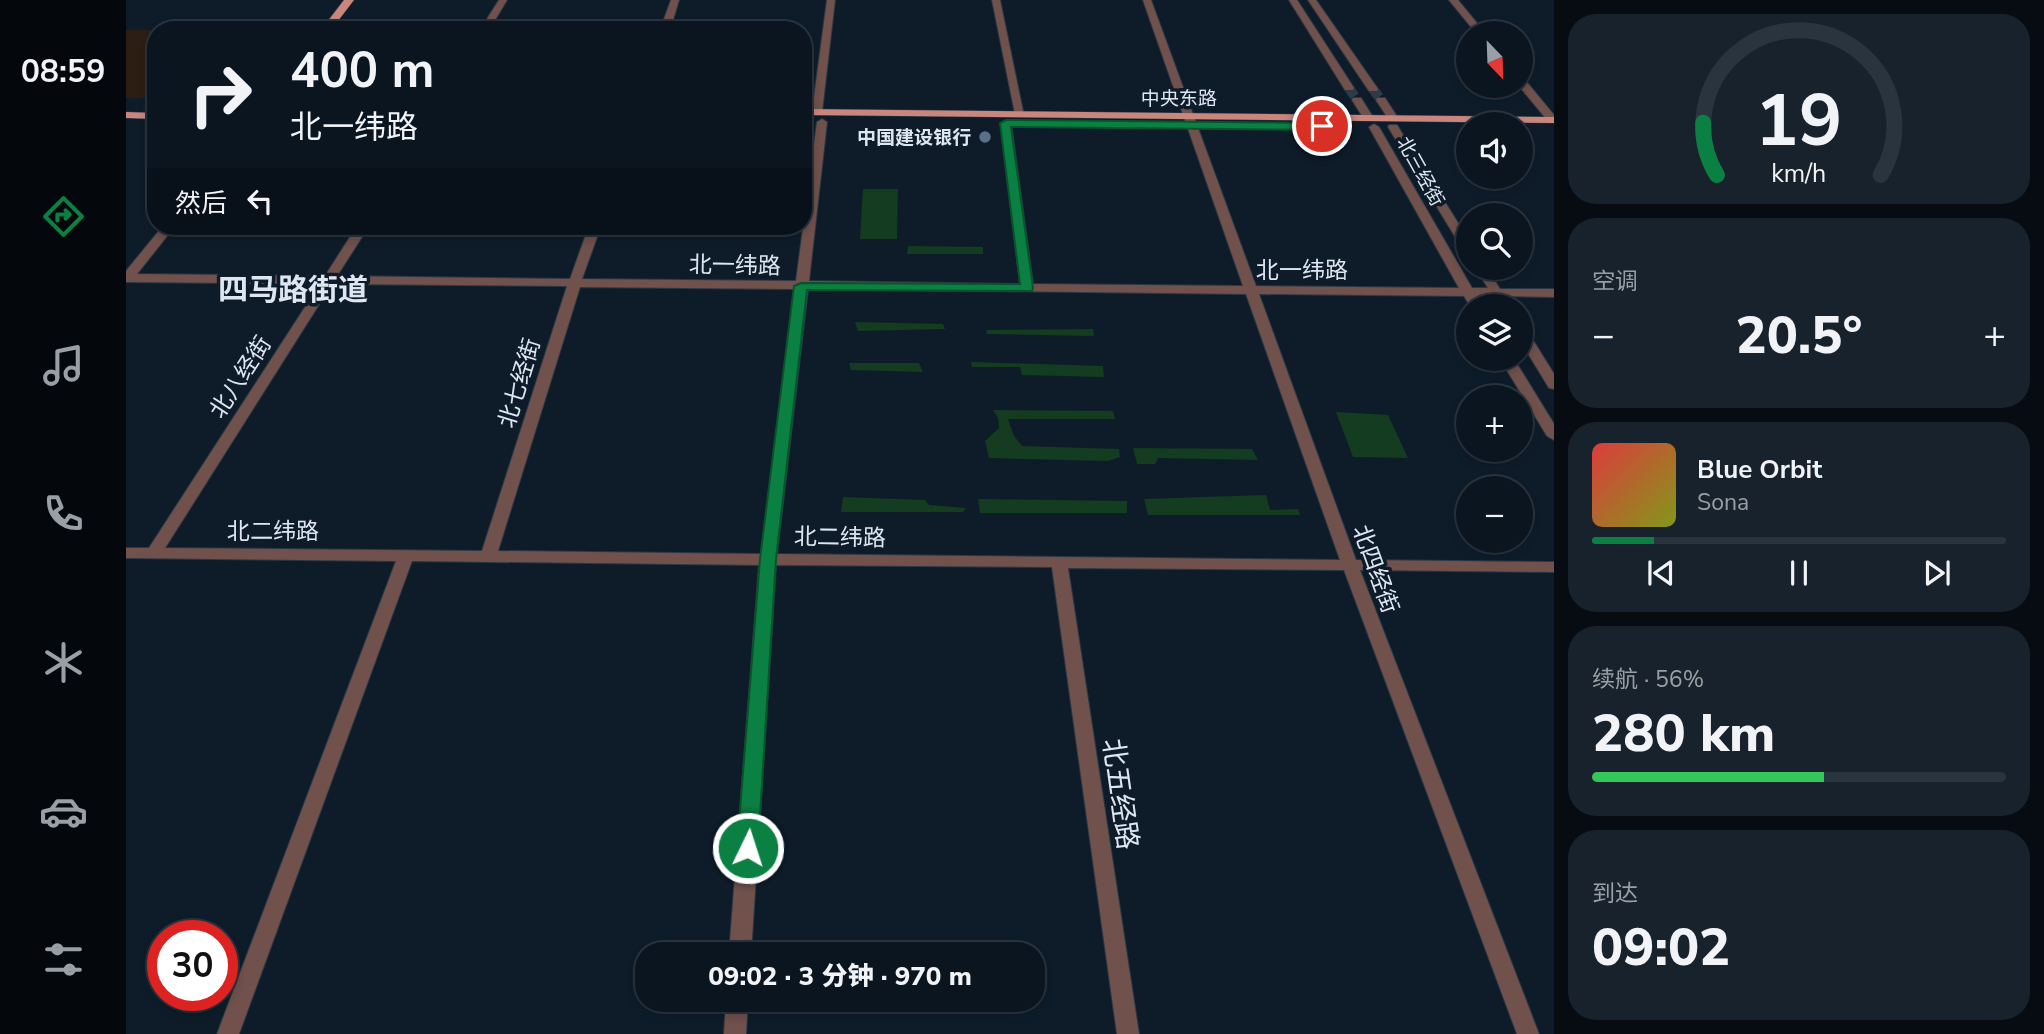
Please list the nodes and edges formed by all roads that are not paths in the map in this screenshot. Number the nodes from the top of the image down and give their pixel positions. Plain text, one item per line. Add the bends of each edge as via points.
1 (349, 0) edge
2 (503, 0) edge
3 (675, 0) edge
4 (831, 0) edge
5 (996, 0) edge
6 (1147, 0) edge
7 (1293, 0) edge
8 (1312, 0) edge
9 (1453, 0) edge
10 (333, 21) edge
11 (490, 21) edge
12 (668, 21) edge
13 (1471, 21) edge
14 (1349, 88) tunnel mouth
15 (1373, 89) tunnel mouth
16 (1533, 97) edge
17 (1357, 100) tunnel mouth
18 (1381, 100) tunnel mouth
19 (126, 106) edge
20 (147, 106) edge
21 (1020, 114) junction
22 (126, 115) edge
23 (812, 115) edge
24 (147, 116) edge
25 (820, 117) junction
26 (812, 119) edge
27 (1192, 120) junction
28 (1371, 122) junction
29 (1006, 123) junction
30 (1393, 123) junction
31 (1553, 123) edge
32 (1533, 126) edge
33 (1456, 127) edge
34 (812, 188) edge
35 (1456, 228) edge
36 (162, 235) edge
37 (357, 235) edge
38 (593, 235) edge
39 (807, 235) edge
40 (127, 278) edge
41 (1488, 280) edge
42 (327, 282) junction
43 (574, 285) junction
44 (801, 286) junction
45 (1027, 288) junction
46 (1252, 290) junction
47 (1467, 292) junction
48 (1496, 293) junction
49 (1554, 293) edge
50 (1533, 351) edge
51 (1514, 371) edge
52 (1554, 385) edge
53 (1554, 436) edge
54 (126, 553) edge
55 (154, 553) junction
56 (406, 555) junction
57 (489, 555) junction
58 (768, 559) junction
59 (1059, 562) junction
60 (1350, 565) junction
61 (1554, 567) edge
62 (741, 942) edge
63 (736, 1012) edge
64 (228, 1034) edge
65 (734, 1034) edge
66 (1128, 1034) edge
67 (1528, 1034) edge

1 - 10 main road
2 - 11 street
3 - 12 street
4 - 25 street
5 - 21 street
6 - 27 street, 北四经街
7 - 14 street
8 - 15 street
9 - 13 street
16 - 31 street
17 - 28 street, 北三经街
18 - 30 street
19 - 20 main road
21 - 25 main road, 中央东路
21 - 27 main road, 中央东路
22 - 24 main road
23 - 25 main road, 中央东路
25 - 26 main road, 中央东路
25 - 29 main road, 中央东路
25 - 34 street
27 - 28 main road, 中央东路
27 - 29 main road, 中央东路
27 - 46 street, 北四经街
28 - 30 main road, 中央东路
28 - 47 street, 北三经街
29 - 45 street
30 - 31 main road, 中央东路
30 - 33 main road, 中央东路
30 - 35 street
31 - 32 main road
36 - 40 street
37 - 42 street, 北八经街
38 - 43 street, 北七经街
39 - 44 street
40 - 42 street, 北一纬路
41 - 48 street
42 - 43 street, 北一纬路
42 - 55 street, 北八经街
43 - 44 street, 北一纬路
43 - 57 street, 北七经街
44 - 45 street, 北一纬路
44 - 58 street
45 - 46 street, 北一纬路
46 - 47 street, 北一纬路
46 - 60 street, 北四经街
47 - 48 street, 北一纬路
48 - 49 street, 北一纬路
50 - 52 street
51 - 53 street
54 - 55 street, 北二纬路
55 - 56 street, 北二纬路
56 - 57 street, 北二纬路
56 - 64 street
57 - 58 street, 北二纬路
58 - 59 street, 北二纬路
58 - 62 street
59 - 60 street, 北二纬路
59 - 66 street, 北五经路
60 - 61 street, 北二纬路
60 - 67 street, 北四经街
63 - 65 street

